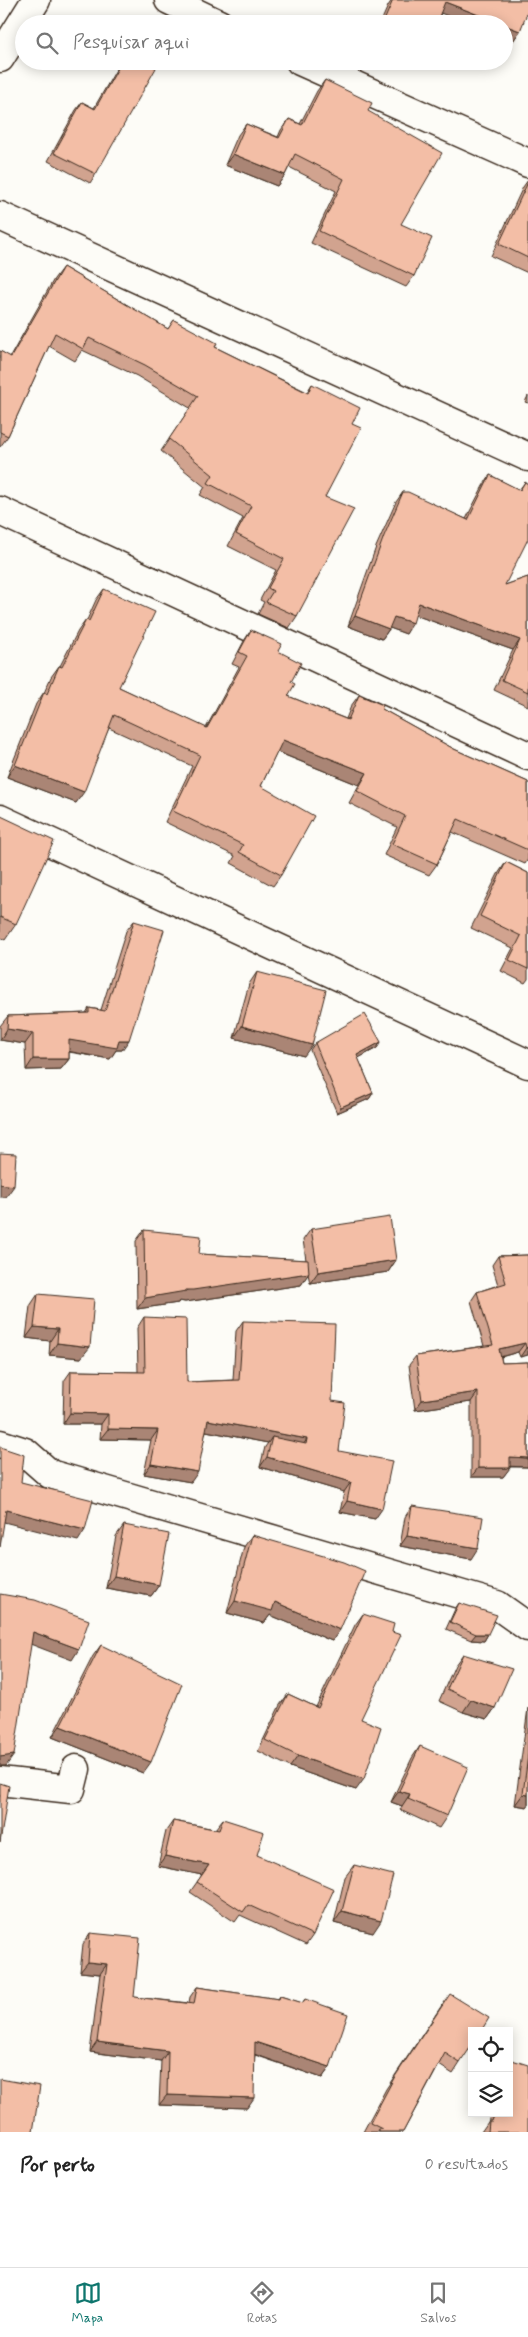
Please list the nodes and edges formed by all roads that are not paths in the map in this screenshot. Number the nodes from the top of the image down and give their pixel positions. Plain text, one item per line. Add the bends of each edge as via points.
1 (36, 0) edge
2 (169, 0) edge
3 (27, 15) edge
4 (201, 15) edge
5 (15, 34) edge
6 (0, 58) edge
7 (320, 70) edge
8 (528, 163) edge
9 (0, 216) edge
10 (528, 457) edge
11 (0, 511) edge
12 (528, 756) edge
13 (0, 819) edge
14 (528, 1064) edge
15 (0, 1444) edge
16 (528, 1627) edge
17 (76, 1769) dead end
18 (0, 1781) edge

1 - 3 street
2 - 4 street
5 - 6 street
7 - 8 street
9 - 10 street
11 - 12 street
13 - 14 street
15 - 16 street via 25,1452 50,1474 497,1605
17 - 18 street via 71,1789

